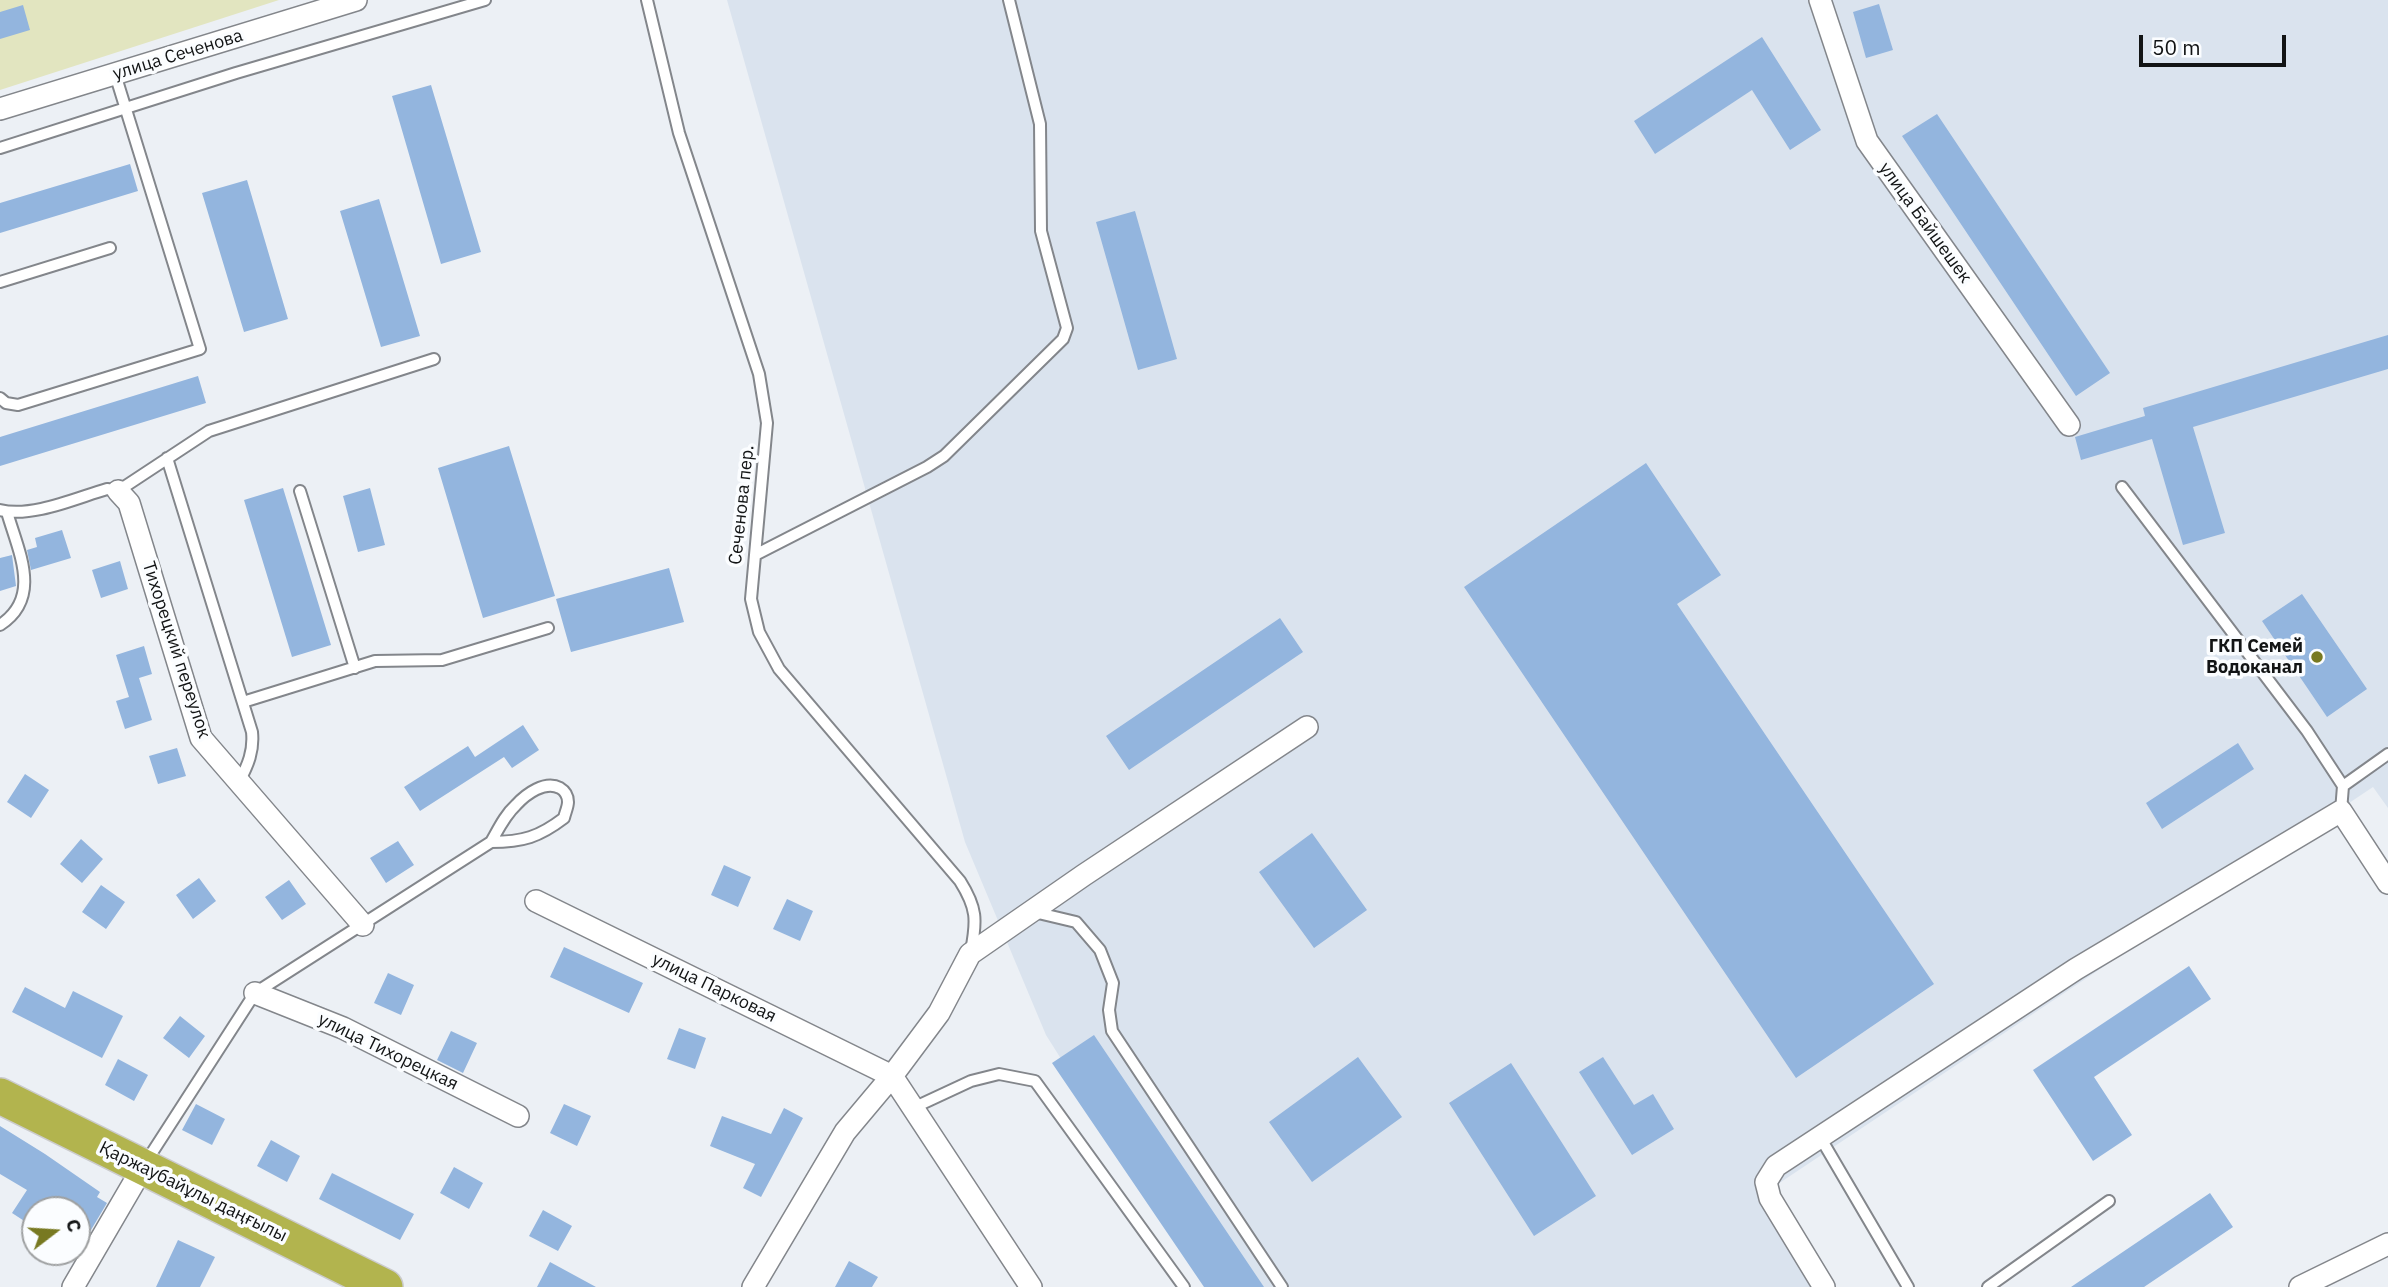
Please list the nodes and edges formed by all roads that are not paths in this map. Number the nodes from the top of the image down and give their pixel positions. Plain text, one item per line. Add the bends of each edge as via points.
1 (356, 0) edge
2 (485, 0) edge
3 (647, 0) edge
4 (1009, 0) edge
5 (1820, 0) edge
6 (115, 74) junction
7 (1, 106) edge
8 (125, 107) junction
9 (0, 148) edge
10 (110, 248) dead end
11 (0, 282) edge
12 (434, 359) dead end
13 (0, 398) edge
14 (2069, 425) dead end
15 (167, 458) junction
16 (2122, 487) dead end
17 (118, 491) junction
18 (300, 491) dead end
19 (4, 511) edge
20 (755, 555) junction
21 (0, 625) edge
22 (548, 628) dead end
23 (355, 667) junction
24 (243, 702) junction
25 (1307, 727) dead end
26 (2388, 754) edge
27 (240, 782) junction
28 (2343, 786) junction
29 (2341, 811) junction
30 (491, 842) junction
31 (2388, 883) edge
32 (537, 901) dead end
33 (1031, 911) junction
34 (363, 925) junction
35 (970, 954) junction
36 (255, 993) junction
37 (892, 1076) junction
38 (0, 1096) edge
39 (913, 1108) junction
40 (518, 1116) dead end
41 (1820, 1138) junction
42 (143, 1167) junction
43 (2109, 1201) dead end
44 (2388, 1244) edge
45 (73, 1287) edge
46 (385, 1287) edge
47 (753, 1287) edge
48 (1031, 1287) edge
49 (1184, 1287) edge
50 (1282, 1287) edge
51 (1824, 1287) edge
52 (1909, 1287) edge
53 (1988, 1287) edge
54 (2300, 1287) edge

1 - 6 street, улица Сеченова
2 - 8 lane
3 - 20 lane, Сеченова пер. via 679,133 759,374 767,423
4 - 20 lane via 1040,124 1041,231 1067,328 1063,339 943,456
5 - 14 street, улица Байшешек via 1867,141
6 - 7 street, улица Сеченова
6 - 8 lane
8 - 9 lane
8 - 13 lane via 200,349 18,405
10 - 11 lane
12 - 15 lane via 221,426
15 - 17 lane
15 - 24 lane
16 - 28 lane via 2307,731
17 - 19 lane via 107,489 33,510
17 - 27 street, Тихорецкий переулок via 129,503 201,738
18 - 23 lane
19 - 21 lane via 26,582 22,602
20 - 35 lane, Сеченова пер. via 751,599 759,632 774,660 960,881 972,900 976,926
22 - 23 lane via 442,660 375,661
23 - 24 lane
24 - 27 lane via 253,745
25 - 33 street
26 - 28 lane
27 - 34 street, Тихорецкий переулок
28 - 29 lane
29 - 31 street
29 - 41 street via 2076,969
30 - 30 lane via 515,842 543,834 564,818 566,793 549,785 536,789 506,815
30 - 34 lane
32 - 37 street, улица Парковая
33 - 35 street
33 - 50 lane via 1076,922 1100,950 1113,983 1112,1031
34 - 36 lane
35 - 37 street via 939,1013
36 - 40 street, улица Тихорецкая via 343,1028
36 - 42 lane
37 - 39 street
37 - 47 street via 845,1132
38 - 42 highway, Қаржаубайұлы даңғылы
39 - 48 street
39 - 49 lane via 971,1081 999,1074 1035,1081
41 - 51 street via 1776,1166 1766,1182 1770,1198
41 - 52 lane
42 - 45 street
42 - 46 highway, Қаржаубайұлы даңғылы
43 - 53 lane
44 - 54 street

